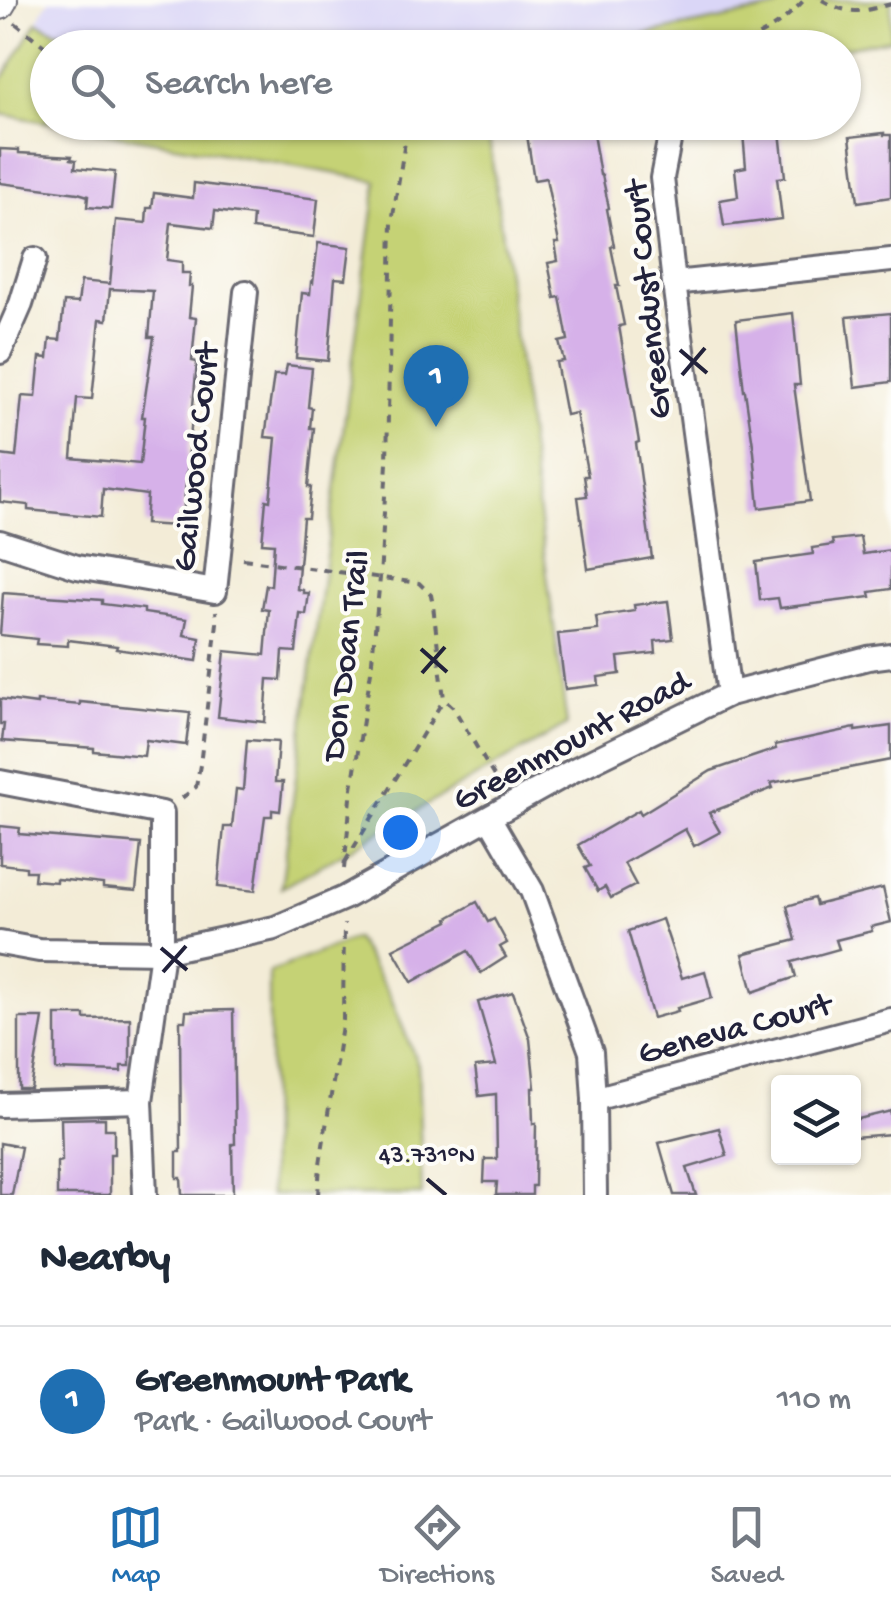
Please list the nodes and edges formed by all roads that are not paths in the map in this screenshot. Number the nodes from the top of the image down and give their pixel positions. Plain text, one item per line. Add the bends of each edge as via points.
1 (669, 140) edge
2 (35, 259) dead end
3 (891, 260) edge
4 (674, 283) junction
5 (246, 292) dead end
6 (0, 352) edge
7 (0, 542) edge
8 (891, 655) edge
9 (729, 694) junction
10 (0, 782) edge
11 (490, 819) junction
12 (0, 943) edge
13 (162, 952) junction
14 (891, 1020) edge
15 (594, 1099) junction
16 (141, 1101) junction
17 (0, 1104) edge
18 (144, 1195) edge
19 (595, 1195) edge

1 - 4 street, Greendust Court via 662,178
2 - 6 street
3 - 4 street
4 - 9 street, Greendust Court
5 - 7 street, Gailwood Court via 214,591 77,567
8 - 9 street, Greenmount Road
9 - 11 street, Greenmount Road
10 - 13 street via 162,813
11 - 13 street, Greenmount Road via 275,928
11 - 15 street via 532,890 591,1052
12 - 13 street, Greenmount Road
13 - 16 street
14 - 15 street, Geneva Court
15 - 19 street
16 - 17 street
16 - 18 street

